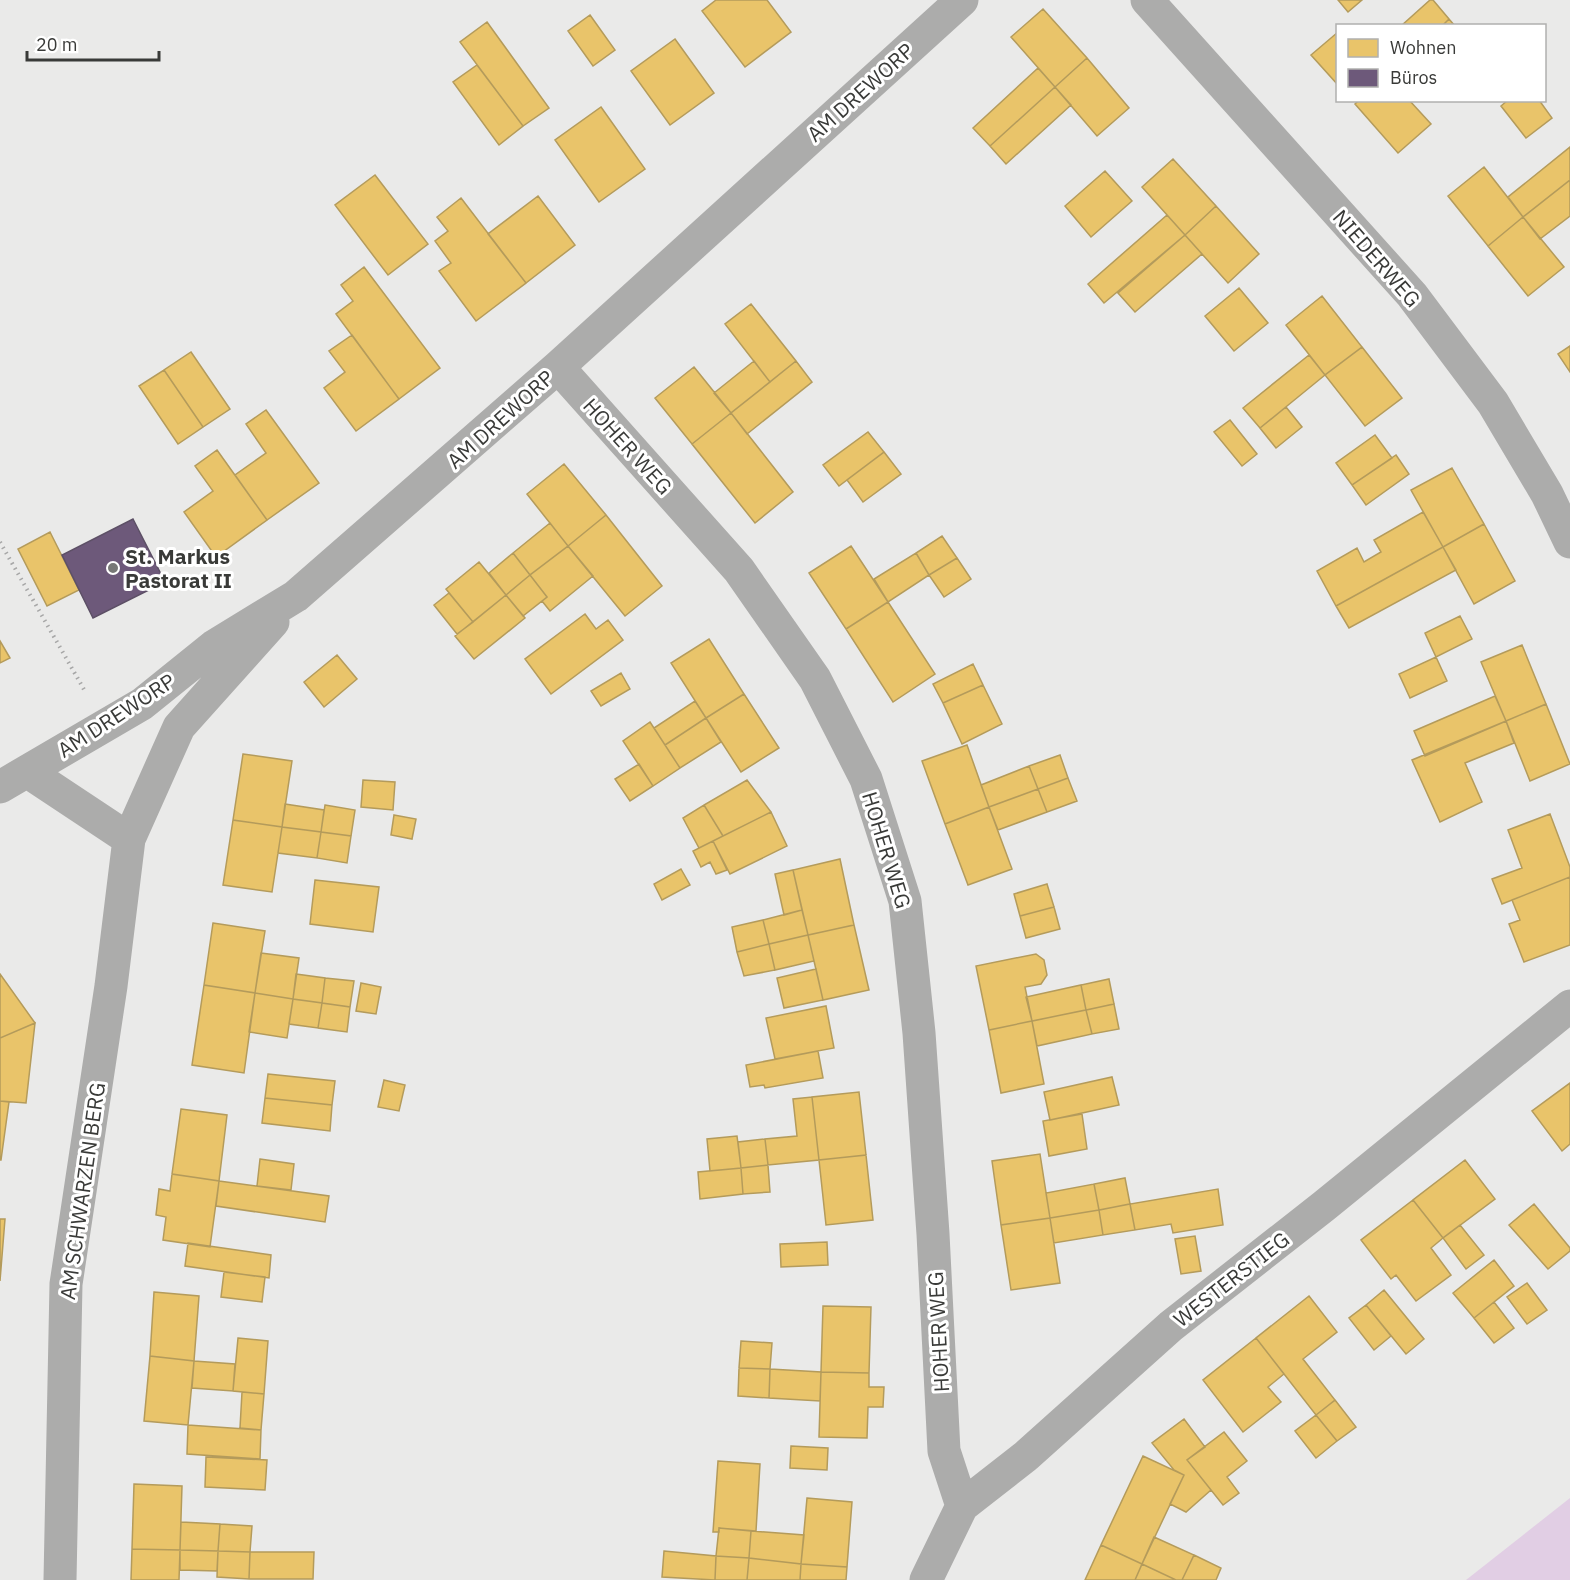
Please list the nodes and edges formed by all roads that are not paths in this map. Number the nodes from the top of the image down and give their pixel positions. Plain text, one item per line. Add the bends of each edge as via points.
1 (962, 0) edge
2 (1147, 0) edge
3 (558, 367) junction
4 (1570, 542) edge
5 (296, 596) junction
6 (28, 772) junction
7 (0, 787) edge
8 (129, 839) junction
9 (1570, 1006) edge
10 (962, 1506) junction
11 (60, 1580) edge
12 (926, 1580) edge

1 - 3 street, AM DREWORP
2 - 4 street, NIEDERWEG via 1412,295 1493,403 1548,494
3 - 5 street, AM DREWORP
3 - 10 street, HOHER WEG via 739,570 815,679 866,779 905,902 919,1033 944,1451
5 - 6 street, AM DREWORP via 214,646 142,704
5 - 8 street, AM SCHWARZEN BERG via 179,727
6 - 7 street, AM DREWORP
6 - 8 street
8 - 11 street, AM SCHWARZEN BERG via 110,997 66,1284
9 - 10 street, WESTERSTIEG via 1171,1326 1026,1456
10 - 12 street, WESTERSTIEG

